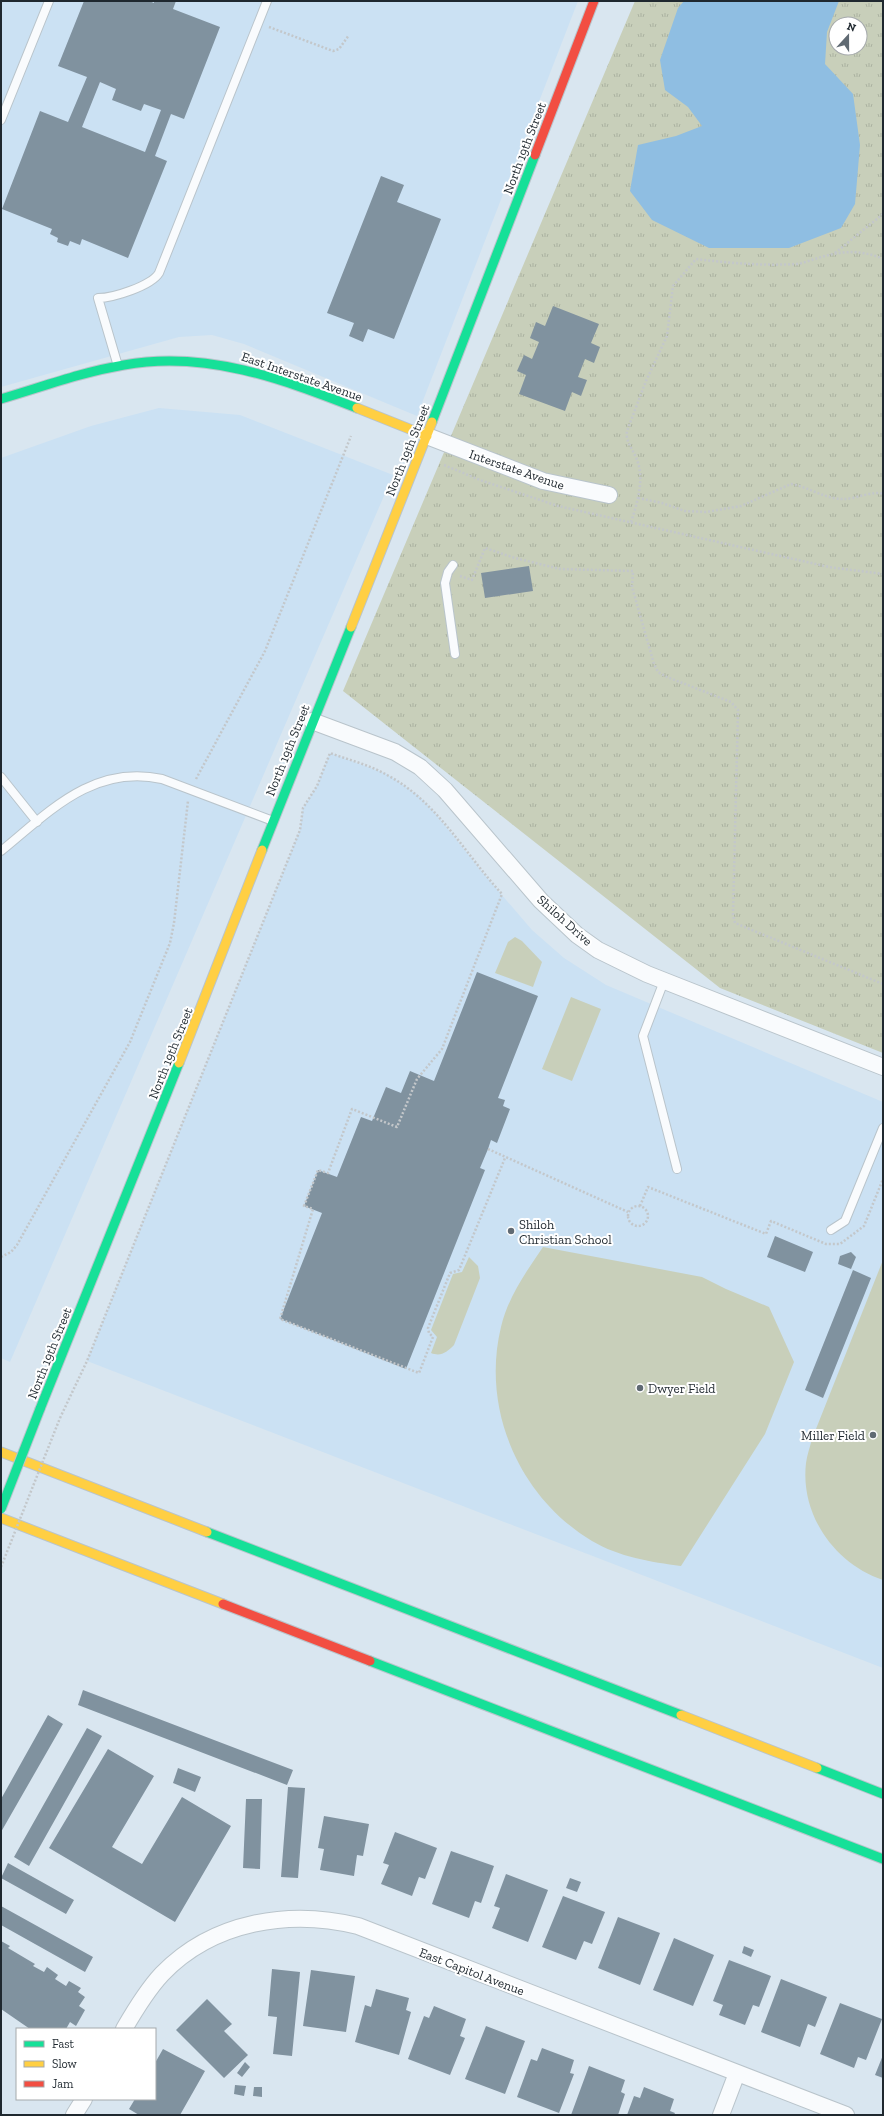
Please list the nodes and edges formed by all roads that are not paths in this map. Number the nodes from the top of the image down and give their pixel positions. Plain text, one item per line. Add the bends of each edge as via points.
1 (49, 1) edge
2 (267, 1) edge
3 (594, 1) edge
4 (1, 120) edge
5 (118, 366) junction
6 (1, 399) edge
7 (427, 436) junction
8 (609, 495) dead end
9 (453, 565) dead end
10 (455, 654) dead end
11 (312, 721) junction
12 (1, 777) edge
13 (272, 821) junction
14 (37, 822) junction
15 (1, 852) edge
16 (664, 981) junction
17 (883, 1067) edge
18 (883, 1128) edge
19 (677, 1169) dead end
20 (831, 1230) dead end
21 (1, 1452) edge
22 (1, 1509) edge
23 (1, 1518) edge
24 (883, 1794) edge
25 (883, 1858) edge
26 (125, 2028) edge
27 (737, 2073) junction
28 (83, 2100) edge
29 (74, 2115) edge
30 (721, 2115) edge
31 (846, 2115) edge

1 - 4 lane
2 - 5 lane via 159,273 148,284 109,297 98,298
3 - 7 main road, North 19th Street
5 - 6 main road, East Interstate Avenue
5 - 7 main road, East Interstate Avenue via 185,360 230,364 266,374
7 - 8 street, Interstate Avenue via 543,481
7 - 11 main road, North 19th Street
9 - 10 lane via 445,583
11 - 13 main road, North 19th Street
11 - 16 street, Shiloh Drive via 395,752 420,767 445,790 541,901 577,935 622,963
12 - 14 lane
13 - 14 lane via 149,776 123,776 86,787
13 - 22 main road, North 19th Street, bridge via 193,1029
14 - 15 lane
16 - 17 street, Shiloh Drive
16 - 19 lane via 643,1036
18 - 20 lane via 845,1221
21 - 24 main road
23 - 25 main road
26 - 27 street, East Capitol Avenue via 136,2008 163,1973 210,1939 275,1919 317,1919 358,1926
27 - 30 street
27 - 31 street, East Capitol Avenue
28 - 29 street

